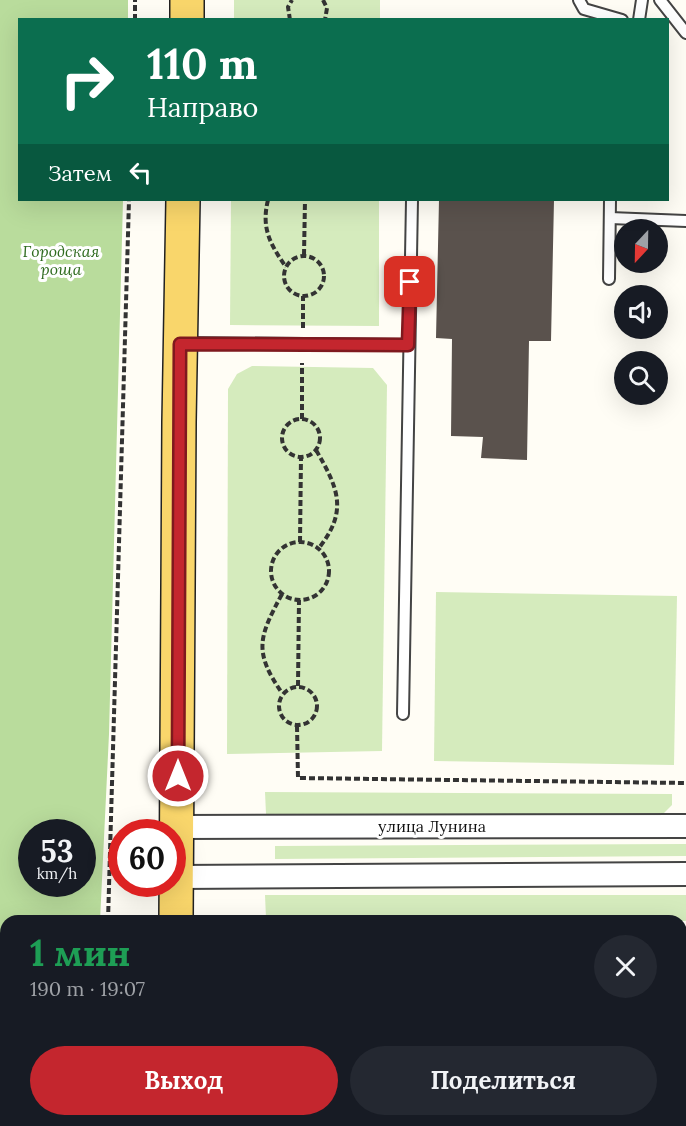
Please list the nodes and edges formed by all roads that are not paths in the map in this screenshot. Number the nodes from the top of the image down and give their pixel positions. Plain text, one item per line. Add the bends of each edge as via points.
1 (187, 0) edge
2 (579, 0) edge
3 (642, 0) edge
4 (660, 0) edge
5 (187, 18) edge
6 (615, 18) edge
7 (639, 18) edge
8 (686, 33) edge
9 (183, 201) edge
10 (412, 201) edge
11 (610, 201) edge
12 (610, 218) junction
13 (686, 221) edge
14 (609, 279) dead end
15 (180, 344) junction
16 (408, 345) junction
17 (403, 714) dead end
18 (178, 819) edge
19 (686, 826) edge
20 (186, 827) edge
21 (686, 874) edge
22 (186, 877) edge
23 (177, 897) edge
24 (176, 915) edge

1 - 5 main road
2 - 6 lane via 584,9
3 - 7 lane
4 - 8 lane
9 - 15 main road
10 - 16 lane
11 - 12 lane
12 - 13 lane
12 - 14 lane
15 - 16 lane
15 - 18 main road
16 - 17 lane
19 - 20 street, улица Лунина
21 - 22 street
23 - 24 main road

